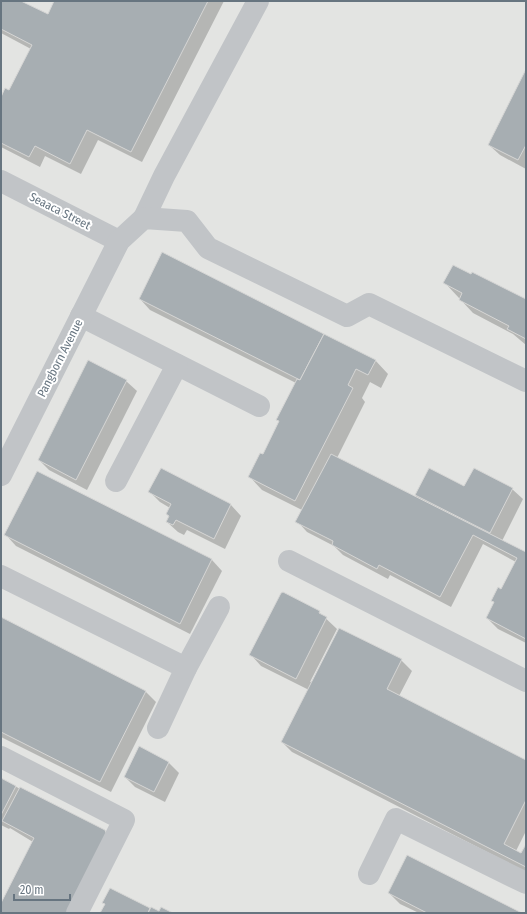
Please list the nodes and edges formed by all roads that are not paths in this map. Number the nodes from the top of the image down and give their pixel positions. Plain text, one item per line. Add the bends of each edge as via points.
1 (258, 1) edge
2 (1, 181) edge
3 (144, 218) junction
4 (119, 242) junction
5 (81, 316) junction
6 (177, 365) junction
7 (526, 381) edge
8 (259, 406) dead end
9 (1, 475) edge
10 (116, 481) dead end
11 (289, 561) dead end
12 (1, 576) edge
13 (219, 607) dead end
14 (186, 668) junction
15 (526, 681) edge
16 (158, 728) dead end
17 (1, 757) edge
18 (369, 874) dead end
19 (526, 883) edge
20 (77, 913) edge

1 - 3 street
2 - 4 street, Seaaca Street
3 - 4 street, Pangborn Avenue
3 - 7 street via 187,221 208,248 347,316 369,304
4 - 5 street, Pangborn Avenue
5 - 6 street
5 - 9 street, Pangborn Avenue
6 - 8 street
6 - 10 street
11 - 15 street
12 - 14 street
13 - 14 street
14 - 16 street
17 - 20 street via 124,820
18 - 19 street via 396,819

